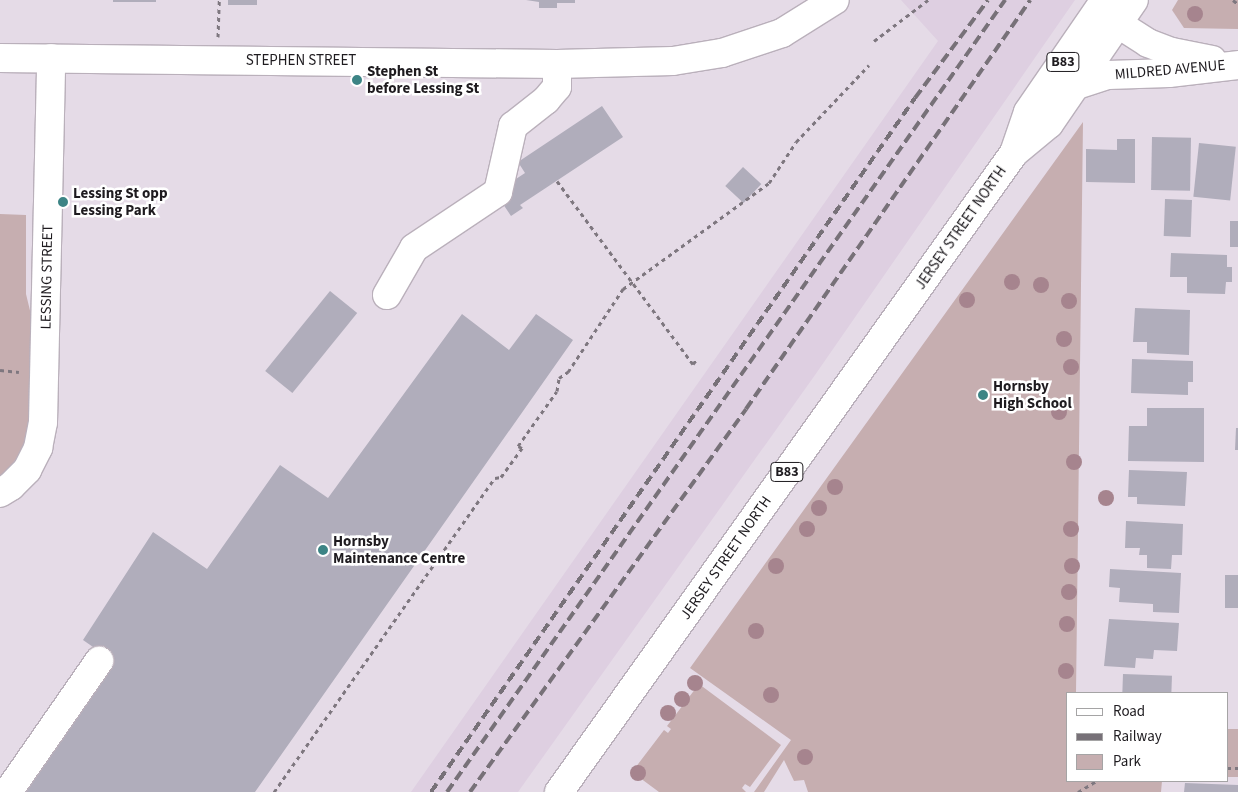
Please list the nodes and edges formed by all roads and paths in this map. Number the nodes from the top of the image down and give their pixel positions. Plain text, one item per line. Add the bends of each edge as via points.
1 (219, 0) edge
2 (835, 0) edge
3 (928, 0) edge
4 (1134, 0) edge
5 (1233, 0) edge
6 (1238, 4) edge
7 (1107, 12) edge
8 (874, 41) dead end
9 (0, 58) edge
10 (52, 58) junction
11 (218, 60) junction
12 (557, 64) junction
13 (869, 65) dead end
14 (1237, 65) edge
15 (1077, 85) junction
16 (1014, 152) junction
17 (557, 181) dead end
18 (632, 284) junction
19 (387, 295) dead end
20 (697, 359) dead end
21 (6, 490) edge
22 (99, 660) dead end
23 (1094, 782) edge
24 (8, 792) edge
25 (274, 792) edge
26 (559, 792) edge
27 (1078, 792) edge

1 - 11 path
2 - 12 street, STEPHEN STREET via 782,32 722,53 673,61
3 - 8 path
4 - 7 street, JERSEY STREET NORTH / B83
5 - 6 path
7 - 14 street, MILDRED AVENUE via 1148,42 1172,52
7 - 15 street, JERSEY STREET NORTH / B83
7 - 16 street, JERSEY STREET NORTH / B83 via 1028,112
9 - 10 street, STEPHEN STREET
10 - 11 street, STEPHEN STREET
10 - 21 street, LESSING STREET via 43,422 38,448 27,470
11 - 12 street, STEPHEN STREET
12 - 19 street via 557,87 546,100 512,126 498,192 414,248
13 - 18 path via 796,142 770,184
14 - 15 street, MILDRED AVENUE via 1169,73 1108,75
15 - 16 street, JERSEY STREET NORTH / B83 via 1049,124
16 - 26 street, JERSEY STREET NORTH / B83
17 - 18 path
18 - 20 path via 693,364
18 - 25 path via 623,289 568,372 559,378 557,391 518,446 522,448 501,477 495,478
22 - 24 street
23 - 27 path

